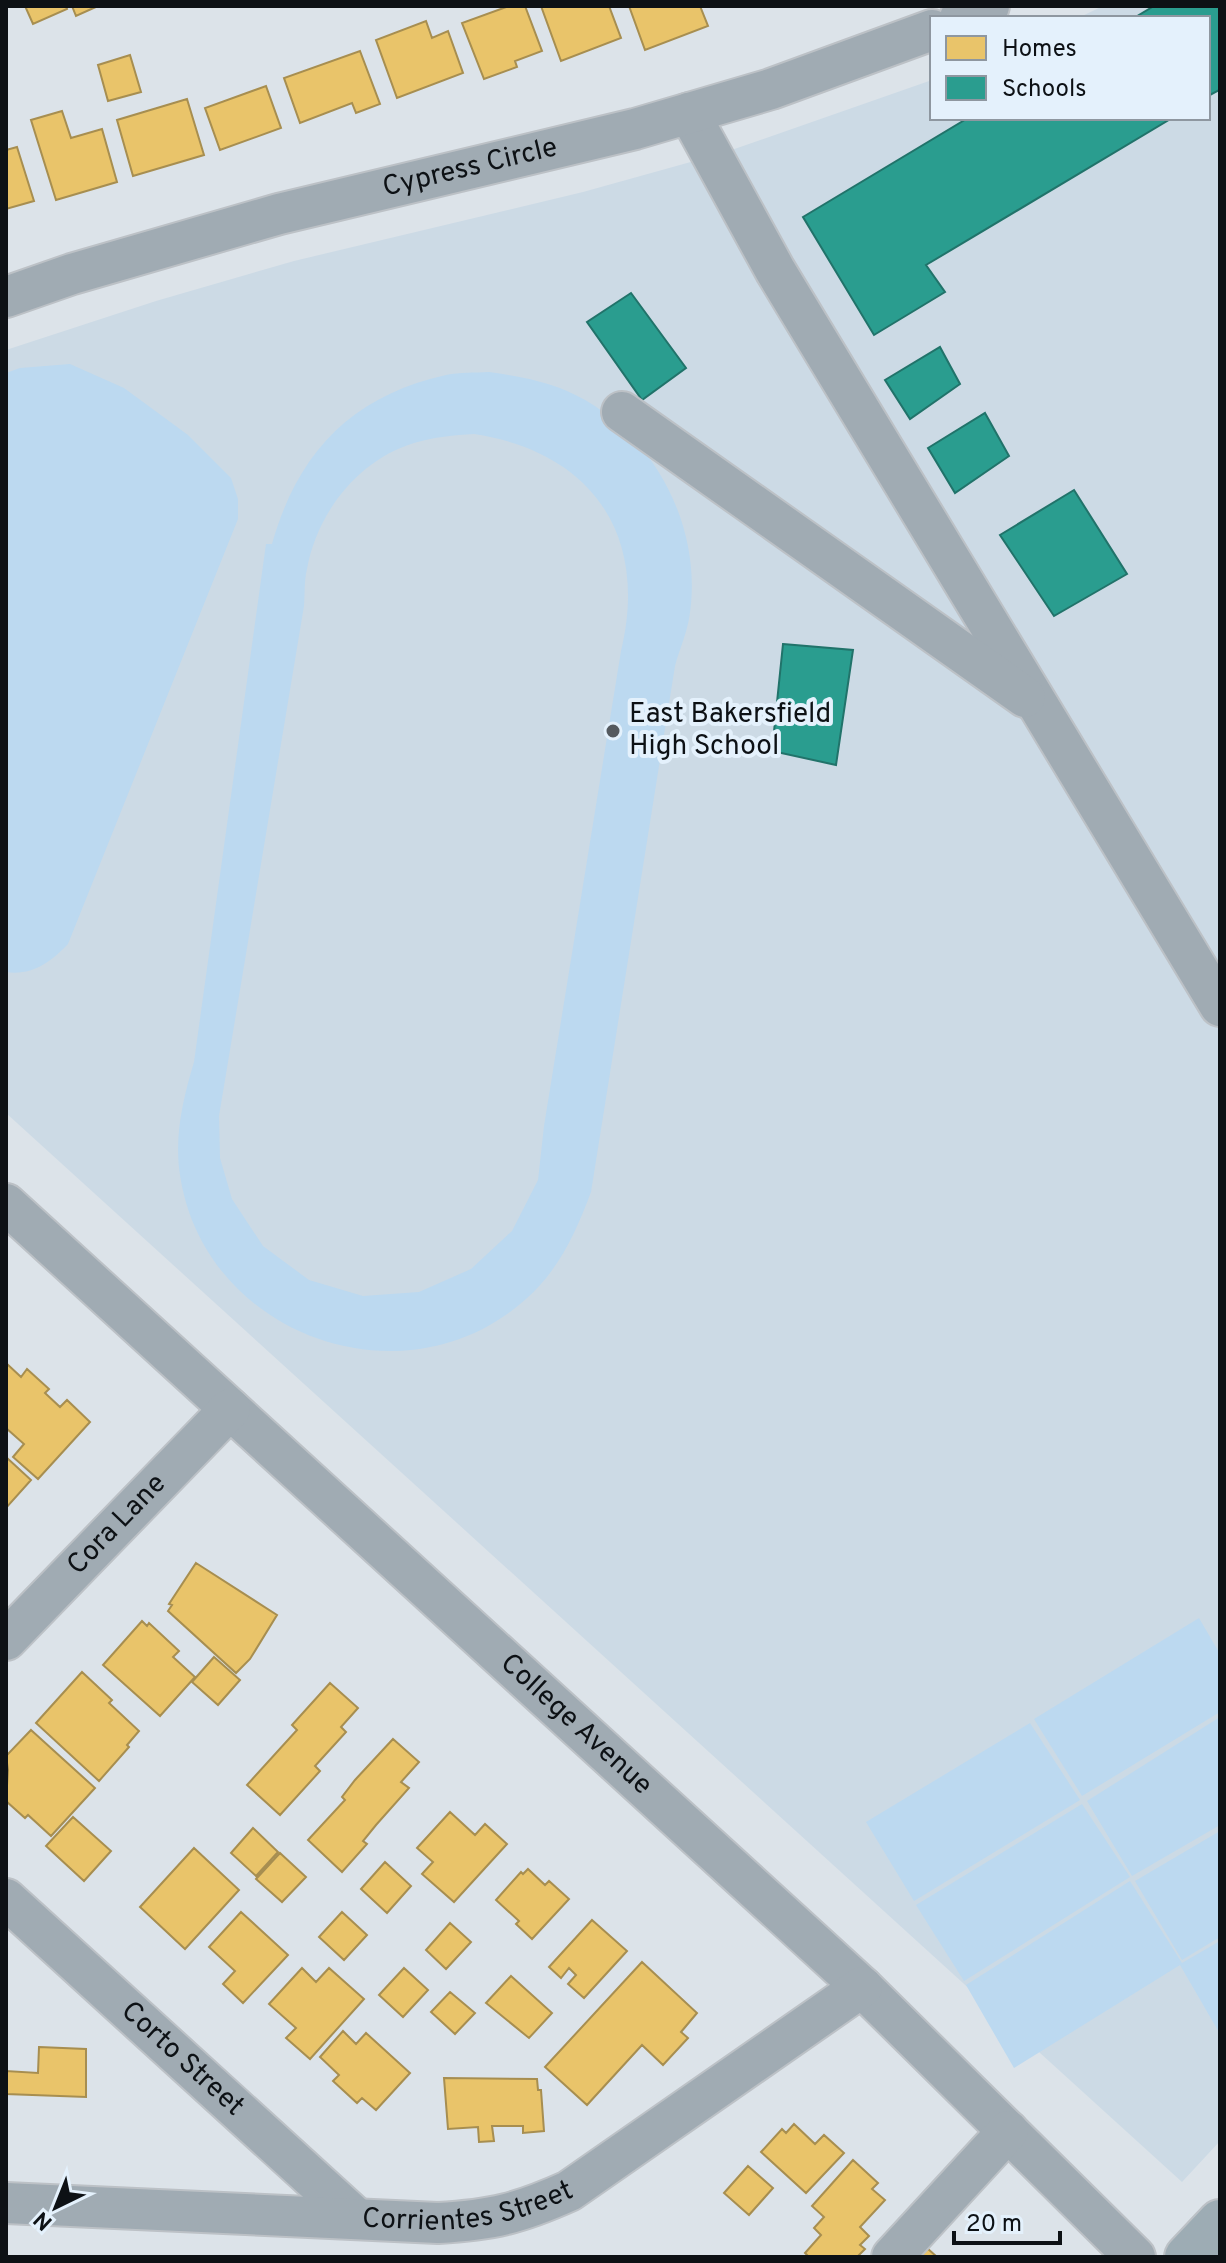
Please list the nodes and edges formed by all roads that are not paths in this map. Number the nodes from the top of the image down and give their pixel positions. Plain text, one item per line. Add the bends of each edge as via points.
1 (989, 6) edge
2 (965, 16) edge
3 (930, 31) edge
4 (689, 113) junction
5 (6, 297) edge
6 (622, 412) dead end
7 (1038, 707) junction
8 (1220, 1006) edge
9 (6, 1204) edge
10 (230, 1409) junction
11 (6, 1640) edge
12 (6, 1899) edge
13 (862, 1987) junction
14 (1008, 2131) junction
15 (6, 2203) edge
16 (357, 2219) junction
17 (1220, 2222) edge
18 (892, 2257) edge
19 (1135, 2257) edge
20 (1187, 2257) edge

1 - 2 street
3 - 4 street, Cypress Circle
4 - 5 street, Cypress Circle via 279,214
4 - 7 street via 775,270
6 - 7 street
7 - 8 street
9 - 10 street, College Avenue
10 - 11 street, Cora Lane
10 - 13 street, College Avenue
12 - 16 street, Corto Street
13 - 14 street, College Avenue
13 - 16 street, Corrientes Street via 569,2191 541,2204 483,2221
14 - 18 street
14 - 19 street, College Avenue
15 - 16 street, Corrientes Street
17 - 20 main road

